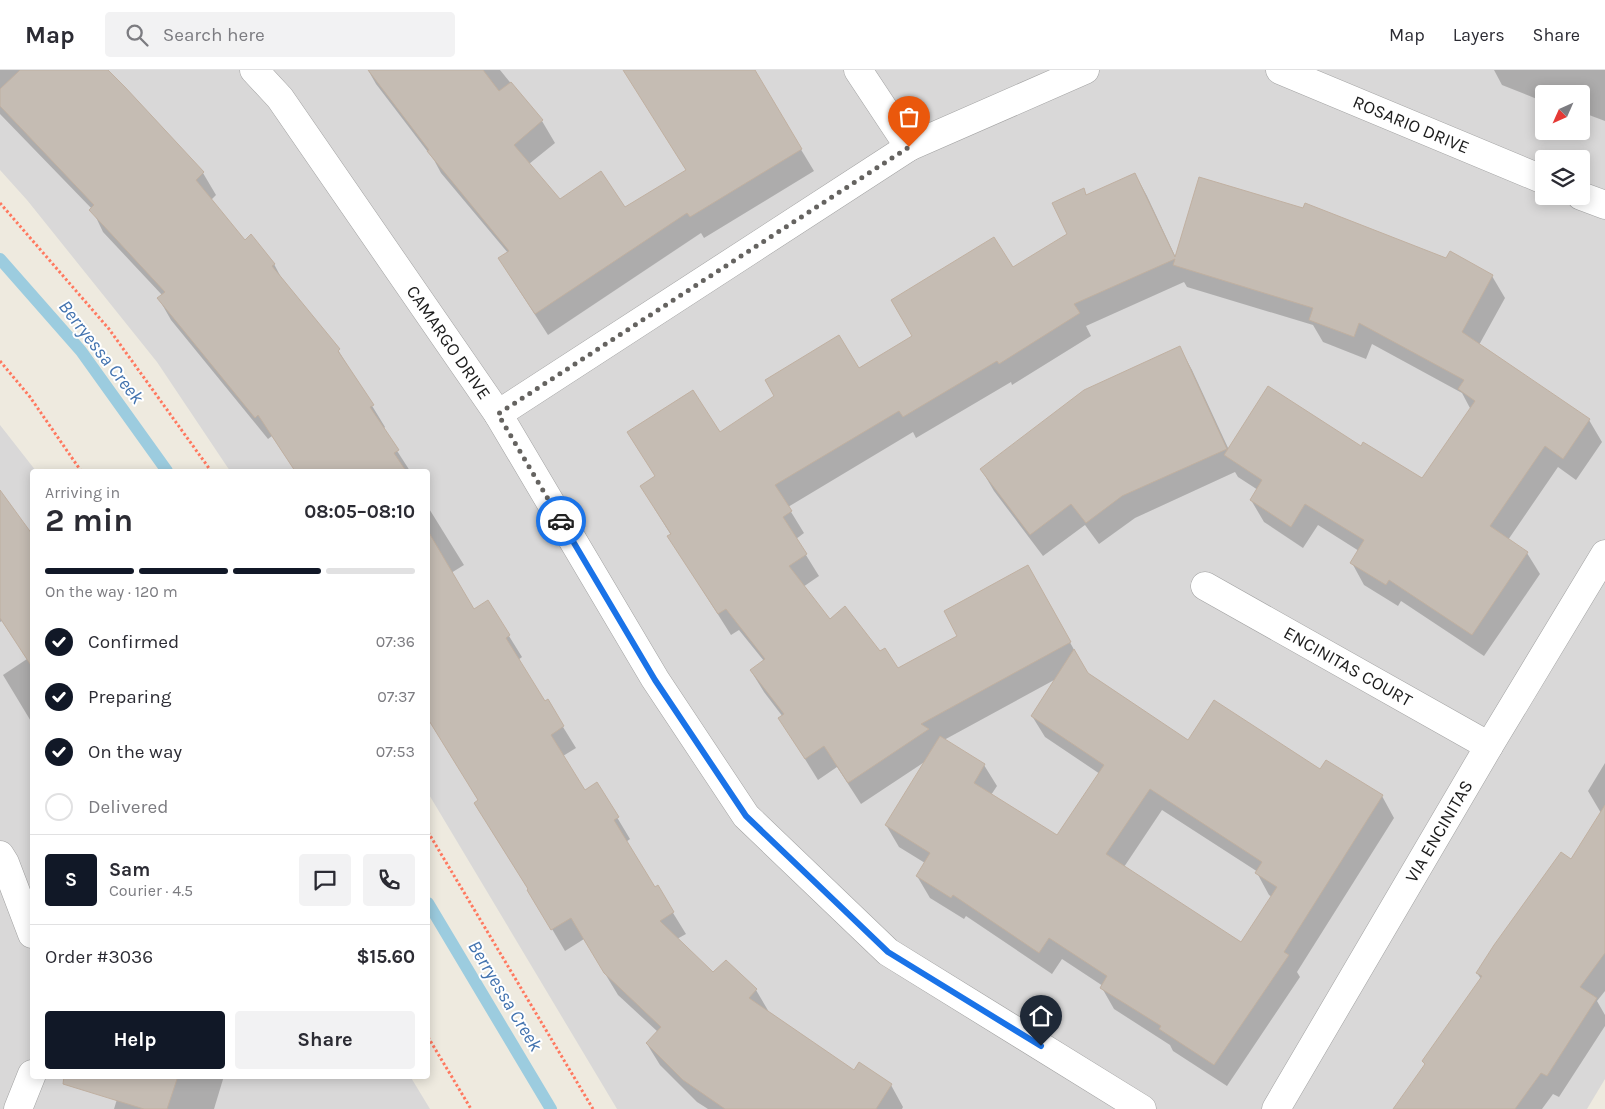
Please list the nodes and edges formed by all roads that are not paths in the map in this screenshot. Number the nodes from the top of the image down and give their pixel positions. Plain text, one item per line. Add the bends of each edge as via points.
1 (254, 70) edge
2 (858, 70) edge
3 (1085, 70) edge
4 (1280, 70) edge
5 (909, 147) junction
6 (1535, 176) edge
7 (1590, 199) edge
8 (1605, 205) edge
9 (498, 414) junction
10 (1605, 554) edge
11 (1205, 586) dead end
12 (1489, 746) junction
13 (0, 854) edge
14 (30, 929) edge
15 (30, 1079) edge
16 (18, 1109) edge
17 (1142, 1109) edge
18 (1276, 1109) edge

1 - 9 street, CAMARGO DRIVE via 280,98
2 - 5 street
3 - 5 street
4 - 6 street, ROSARIO DRIVE
5 - 9 street
7 - 8 street
9 - 17 street, CAMARGO DRIVE via 655,680 746,816 888,952
10 - 12 street, VIA ENCINITAS
11 - 12 street, ENCINITAS COURT
12 - 18 street, VIA ENCINITAS
13 - 14 street
15 - 16 street

